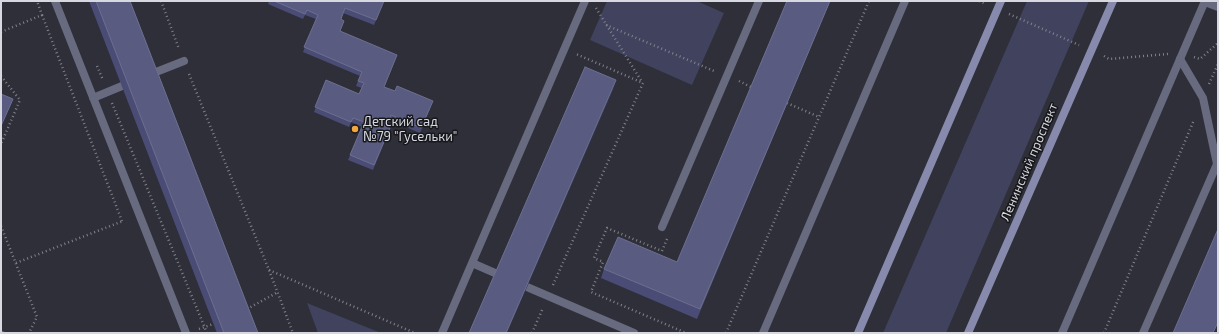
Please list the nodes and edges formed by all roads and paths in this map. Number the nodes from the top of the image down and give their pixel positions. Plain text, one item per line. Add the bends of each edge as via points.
1 (37, 1) edge
2 (55, 1) edge
3 (161, 1) edge
4 (759, 1) edge
5 (869, 1) edge
6 (905, 1) edge
7 (1001, 1) edge
8 (1113, 1) edge
9 (1205, 1) edge
10 (589, 2) edge
11 (1218, 7) edge
12 (42, 15) junction
13 (606, 25) junction
14 (1, 32) edge
15 (565, 49) junction
16 (1180, 59) junction
17 (184, 61) junction
18 (96, 64) dead end
19 (1218, 64) edge
20 (151, 74) edge
21 (1, 76) edge
22 (727, 76) junction
23 (643, 83) junction
24 (122, 86) edge
25 (751, 87) edge
26 (108, 92) junction
27 (93, 98) junction
28 (1203, 98) junction
29 (787, 103) edge
30 (819, 117) junction
31 (1, 144) edge
32 (156, 208) junction
33 (139, 215) junction
34 (122, 221) junction
35 (1, 226) edge
36 (662, 227) dead end
37 (16, 263) junction
38 (472, 263) junction
39 (269, 270) junction
40 (495, 273) edge
41 (527, 287) edge
42 (278, 292) junction
43 (549, 296) junction
44 (243, 311) edge
45 (213, 324) edge
46 (205, 327) junction
47 (194, 331) dead end
48 (29, 333) edge
49 (186, 333) edge
50 (207, 333) edge
51 (293, 333) edge
52 (415, 333) edge
53 (442, 333) edge
54 (532, 333) edge
55 (634, 333) edge
56 (726, 333) edge
57 (763, 333) edge
58 (858, 333) edge
59 (968, 333) edge
60 (1062, 333) edge
61 (1104, 333) edge
62 (1143, 333) edge

1 - 12 path
2 - 27 street
3 - 17 path
4 - 22 street
5 - 30 path
6 - 57 street
7 - 58 main road
8 - 59 main road, Ленинский проспект
9 - 11 street
9 - 16 street
10 - 13 path
10 - 15 street
12 - 14 path
12 - 34 path
13 - 22 path
13 - 23 path
15 - 23 path
15 - 38 street
16 - 28 street
16 - 60 street
17 - 20 street
17 - 39 path
18 - 26 path
19 - 28 path
21 - 31 path via 20,100
22 - 25 path
22 - 36 street
23 - 43 path
24 - 26 street
26 - 27 street
26 - 32 path
27 - 33 street
28 - 61 path
28 - 62 street via 1217,164
29 - 30 path
30 - 56 path
32 - 33 path
32 - 46 path
33 - 34 path
33 - 49 street
34 - 37 path
35 - 37 path
37 - 48 path via 37,317
38 - 40 street
38 - 53 street
39 - 42 path
39 - 52 path
41 - 43 street
42 - 44 path
42 - 51 path
43 - 54 path
43 - 55 street
45 - 46 path
46 - 47 path
46 - 50 path

